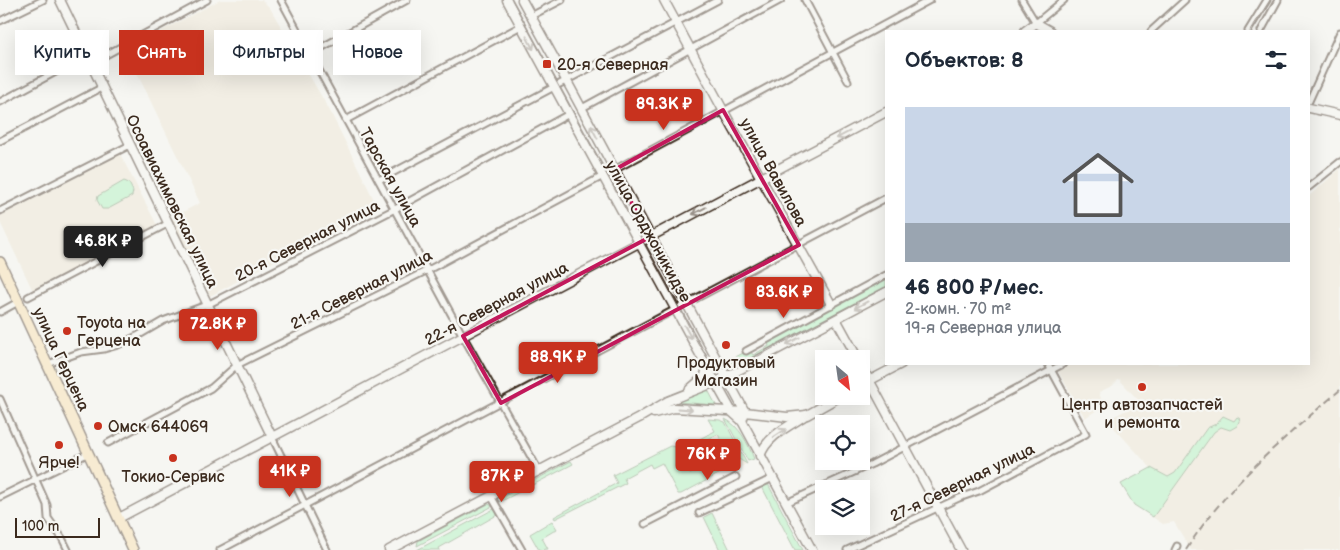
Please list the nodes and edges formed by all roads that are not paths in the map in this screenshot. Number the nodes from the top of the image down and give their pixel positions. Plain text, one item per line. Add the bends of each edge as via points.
1 (43, 0) edge
2 (60, 0) edge
3 (207, 0) edge
4 (281, 0) edge
5 (407, 0) edge
6 (507, 0) edge
7 (522, 0) edge
8 (562, 0) edge
9 (664, 0) edge
10 (718, 0) edge
11 (781, 0) edge
12 (805, 0) edge
13 (930, 0) edge
14 (1022, 0) edge
15 (1064, 0) edge
16 (1185, 0) edge
17 (1267, 0) edge
18 (1278, 0) edge
19 (531, 16) junction
20 (0, 21) edge
21 (676, 22) junction
22 (1036, 23) junction
23 (521, 26) junction
24 (75, 30) edge
25 (297, 30) edge
26 (1026, 30) edge
27 (1048, 30) edge
28 (1152, 30) edge
29 (1249, 30) edge
30 (1262, 30) edge
31 (1340, 32) edge
32 (323, 47) edge
33 (109, 49) edge
34 (691, 50) junction
35 (833, 53) junction
36 (56, 75) edge
37 (96, 75) edge
38 (321, 75) edge
39 (567, 80) junction
40 (848, 81) dead end
41 (102, 87) junction
42 (554, 88) junction
43 (1310, 99) edge
44 (0, 102) edge
45 (582, 108) junction
46 (1310, 108) edge
47 (723, 110) junction
48 (885, 113) edge
49 (569, 114) junction
50 (1340, 115) edge
51 (346, 120) junction
52 (0, 141) edge
53 (130, 145) junction
54 (1340, 162) edge
55 (614, 170) junction
56 (602, 176) junction
57 (761, 178) junction
58 (379, 180) junction
59 (1310, 186) edge
60 (885, 199) edge
61 (395, 209) junction
62 (0, 211) edge
63 (169, 223) junction
64 (650, 237) junction
65 (639, 243) junction
66 (799, 245) junction
67 (0, 262) edge
68 (428, 270) junction
69 (885, 276) edge
70 (885, 293) edge
71 (28, 296) dead end
72 (18, 302) junction
73 (209, 304) junction
74 (687, 304) junction
75 (832, 304) junction
76 (676, 310) junction
77 (0, 312) edge
78 (836, 318) junction
79 (463, 336) junction
80 (853, 350) edge
81 (746, 351) dead end
82 (48, 364) junction
83 (237, 365) junction
84 (899, 365) edge
85 (1048, 365) edge
86 (1061, 365) edge
87 (707, 366) junction
88 (1051, 370) junction
89 (726, 377) junction
90 (870, 380) joint
91 (716, 382) junction
92 (686, 393) junction
93 (0, 399) edge
94 (501, 403) junction
95 (825, 405) edge
96 (732, 412) junction
97 (745, 412) junction
98 (6, 413) junction
99 (807, 415) junction
100 (0, 416) edge
101 (639, 418) junction
102 (742, 421) junction
103 (272, 437) junction
104 (108, 443) dead end
105 (905, 447) junction
106 (89, 453) junction
107 (760, 456) junction
108 (539, 471) junction
109 (736, 477) dead end
110 (773, 478) junction
111 (35, 479) junction
112 (491, 496) junction
113 (0, 497) edge
114 (786, 503) junction
115 (304, 505) junction
116 (938, 508) junction
117 (699, 513) dead end
118 (119, 518) junction
119 (645, 524) dead end
120 (68, 550) edge
121 (133, 550) edge
122 (220, 550) edge
123 (327, 550) edge
124 (390, 550) edge
125 (522, 550) edge
126 (812, 550) edge
127 (847, 550) edge
128 (961, 550) edge

1 - 20 street
2 - 24 main road, Осоавиахимовская улица
3 - 33 street
4 - 25 street, Тарская улица
5 - 32 street
6 - 23 main road, улица Орджоникидзе
7 - 19 main road, улица Орджоникидзе
8 - 19 street
9 - 21 main road, улица Вавилова
10 - 21 street, 20-я Северная улица
11 - 34 street
12 - 35 street
13 - 35 street
14 - 22 street
15 - 22 street
16 - 28 street
17 - 29 street
18 - 30 street
19 - 39 main road, улица Орджоникидзе
21 - 34 main road, улица Вавилова
21 - 39 street, 20-я Северная улица
22 - 26 main road
22 - 27 main road
23 -> 42 main road, улица Орджоникидзе
23 - 51 street
31 - 43 street
34 - 45 street
34 - 47 main road, улица Вавилова
35 - 40 street
35 - 47 street
36 - 44 street
37 - 41 main road, Осоавиахимовская улица
38 - 51 street, Тарская улица
39 - 42 street, 20-я Северная улица
39 - 45 main road, улица Орджоникидзе
41 - 52 street
41 - 53 main road, Осоавиахимовская улица
42 - 49 main road, улица Орджоникидзе
42 - 58 street, 20-я Северная улица
55 -> 45 main road, улица Орджоникидзе
46 - 50 main road
47 - 55 street
47 - 57 main road, улица Вавилова
48 -> 57 main road, 22-я Северная улица
49 - 56 main road, улица Орджоникидзе
49 - 61 street, 20-я Северная улица
51 - 58 street, Тарская улица
53 - 62 street
53 - 63 main road, Осоавиахимовская улица
54 - 59 street
55 - 64 main road, улица Орджоникидзе
56 - 65 main road, улица Орджоникидзе
56 - 68 street, 21-я Северная улица
57 -> 64 main road, 22-я Северная улица
57 - 66 main road, улица Вавилова
58 - 61 street, Тарская улица
60 - 66 street
61 - 68 street, Тарская улица
61 - 73 street, 20-я Северная улица
63 - 71 street
63 - 73 main road, Осоавиахимовская улица
64 - 65 main road, 22-я Северная улица
64 - 74 main road, улица Орджоникидзе
65 - 76 main road, улица Орджоникидзе
65 - 79 main road, 22-я Северная улица
66 - 74 street
66 - 75 main road, улица Вавилова
67 - 72 main road, улица Герцена
68 - 79 street, Тарская улица
68 - 83 street, 21-я Северная улица
69 - 75 street
70 -> 78 main road
72 - 77 street
72 - 82 main road, улица Герцена
73 - 82 street, 20-я Северная улица via 118,345 80,352
73 - 83 main road, Осоавиахимовская улица
74 - 76 street
74 - 89 main road, улица Орджоникидзе
75 - 81 street
76 -> 87 main road, улица Орджоникидзе
76 - 94 street
78 - 80 main road
78 -> 89 main road
79 - 94 street, Тарская улица
79 - 103 main road, 22-я Северная улица
82 - 106 main road, улица Герцена
83 - 103 main road, Осоавиахимовская улица
83 - 104 street, 21-я Северная улица via 211,388
84 - 90 main road
85 - 88 street
86 - 88 street
87 - 91 main road, улица Орджоникидзе
87 - 92 main road via 703,379
88 - 105 street
88 - 116 street, 27-я Северная улица via 1086,434 979,491
89 - 91 main road
89 - 97 main road, улица Орджоникидзе
90 - 105 main road
91 - 92 main road
91 - 96 main road, улица Орджоникидзе
92 - 101 main road
93 - 98 street
94 - 108 street, Тарская улица
94 - 115 street
95 - 99 main road
96 - 97 main road
101 -> 96 main road via 674,408
96 - 102 main road, улица Орджоникидзе
97 - 99 main road via 787,417
97 - 102 main road
98 - 100 street
98 - 111 street
107 -> 99 main road via 770,440
101 - 108 main road
102 - 107 main road, улица Орджоникидзе
103 - 115 street, Осоавиахимовская улица
103 - 118 main road, 22-я Северная улица
105 - 114 street
105 - 116 main road
106 - 111 street
106 - 118 main road, улица Герцена
107 - 110 main road, улица Орджоникидзе
108 - 112 main road
109 - 119 street
110 - 114 main road, улица Орджоникидзе
110 - 117 street
111 - 113 street
111 - 120 street via 47,505 48,518
112 - 124 main road
112 - 125 street
114 - 126 main road, улица Орджоникидзе
115 - 122 street
115 - 123 street, Осоавиахимовская улица
116 - 127 street, 27-я Северная улица
116 - 128 main road
118 - 121 main road, улица Герцена

